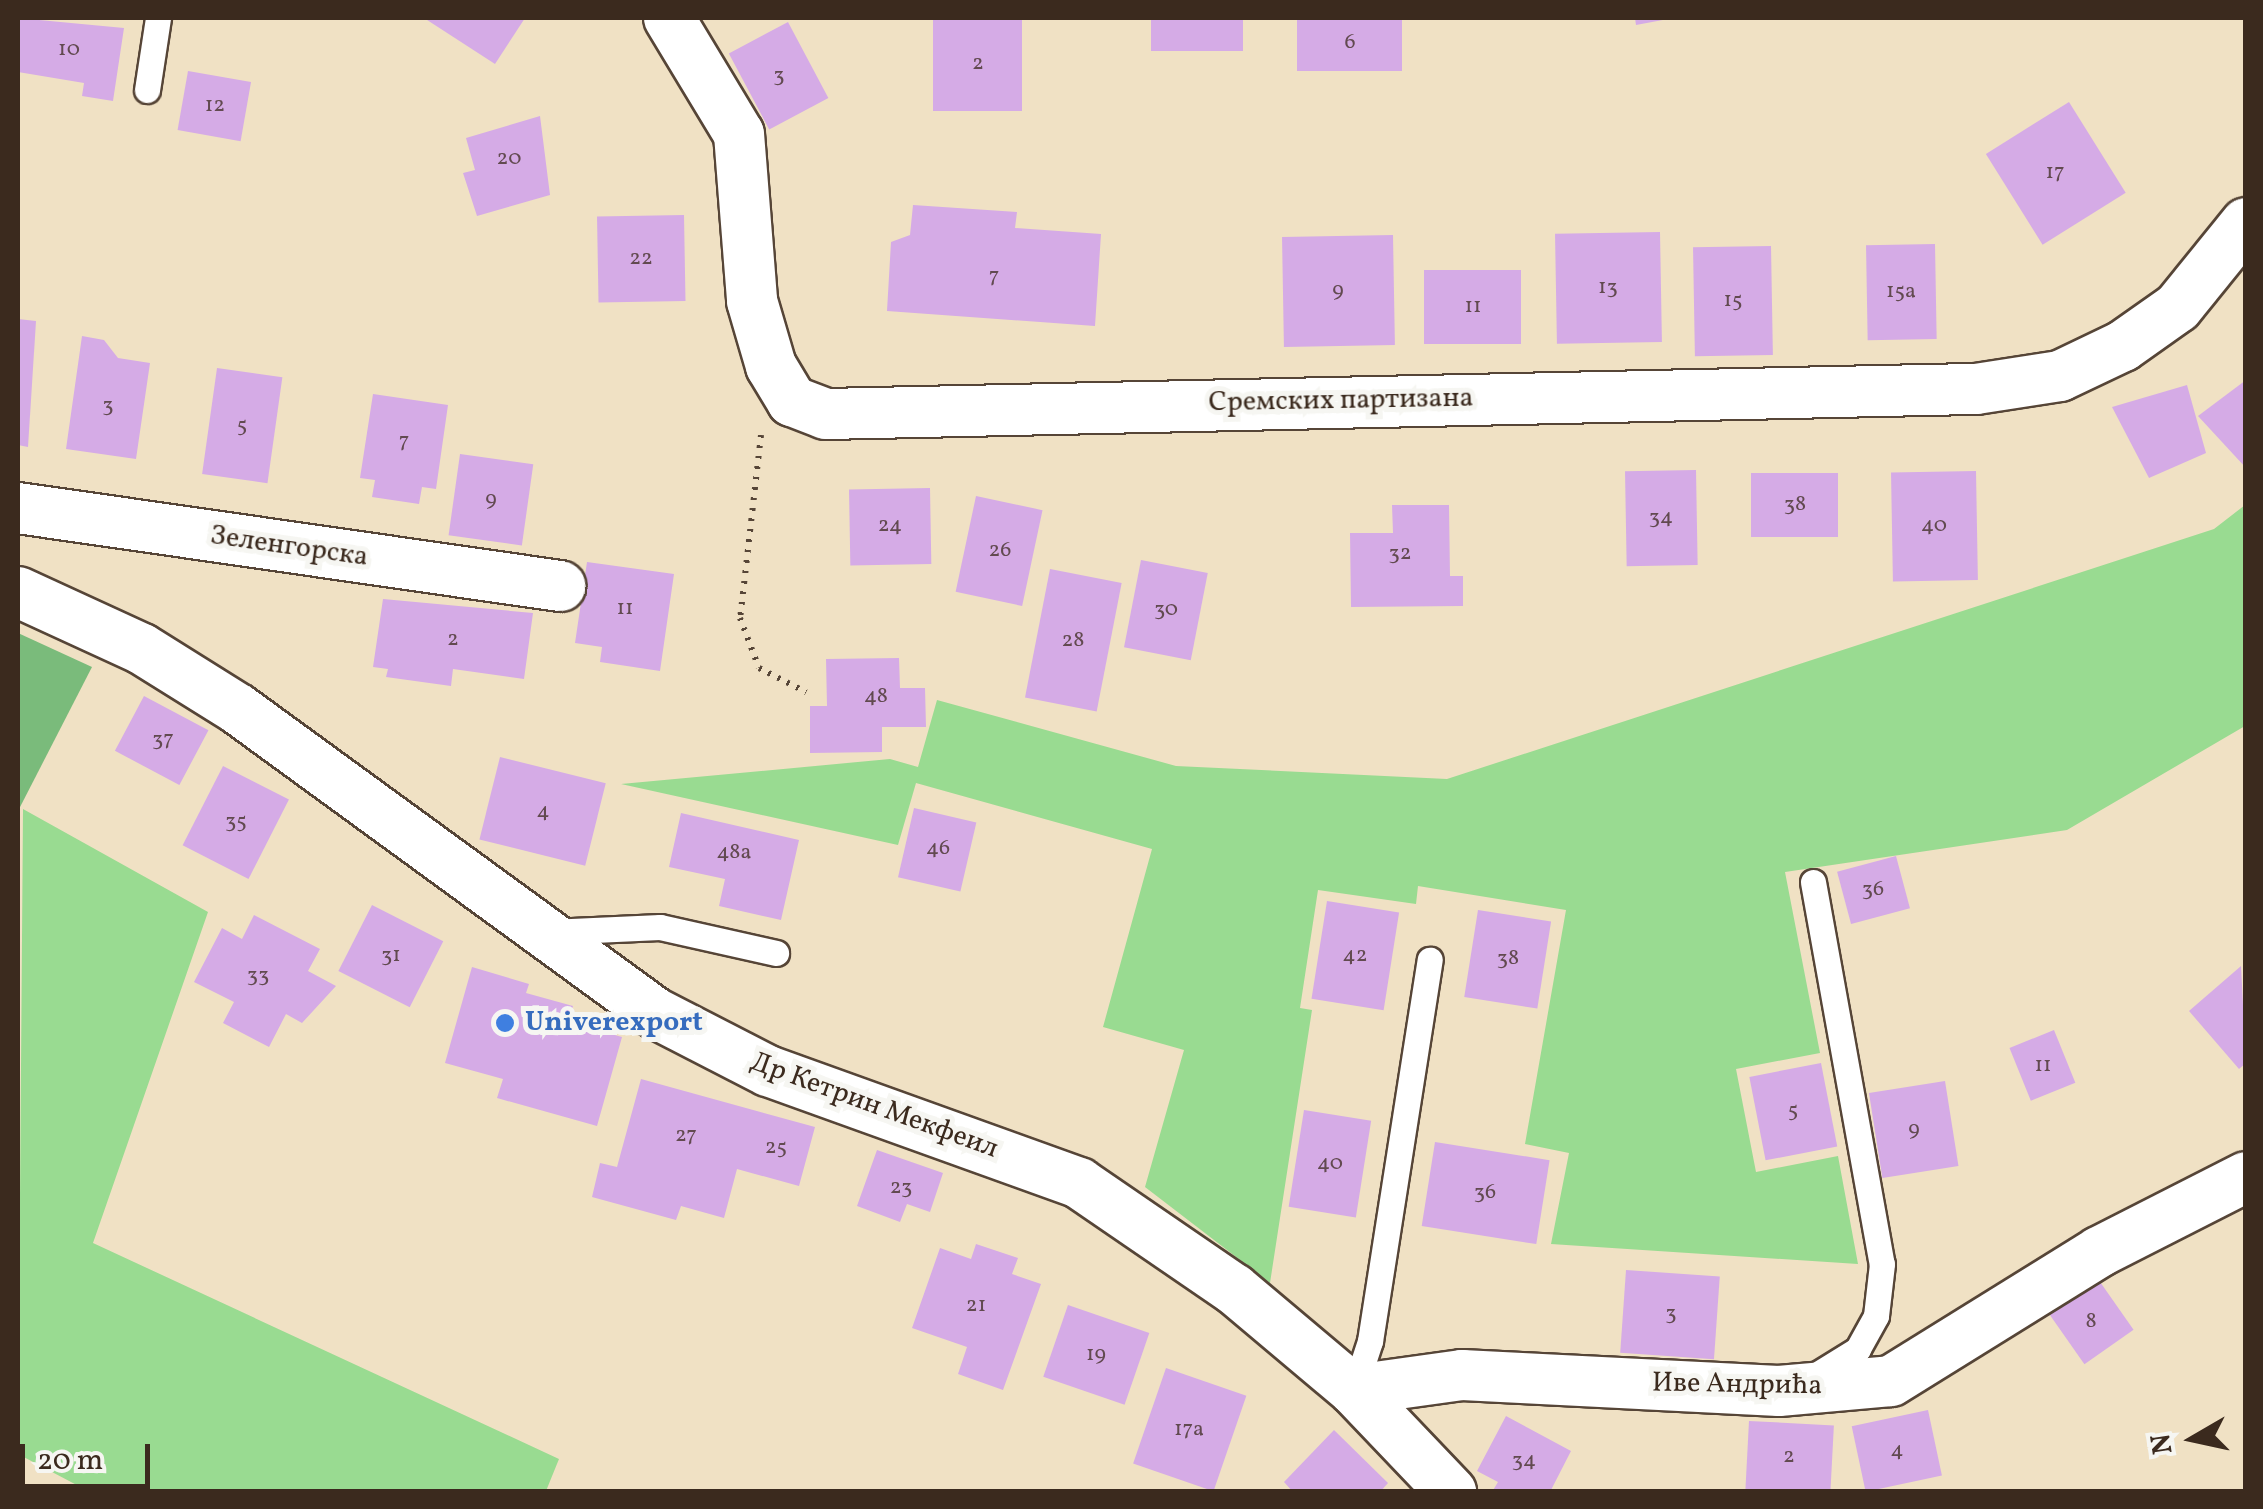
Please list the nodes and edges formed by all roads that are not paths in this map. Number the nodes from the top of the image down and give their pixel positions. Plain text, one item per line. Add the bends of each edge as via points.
1 (158, 18) edge
2 (669, 18) edge
3 (147, 90) dead end
4 (2246, 223) edge
5 (18, 508) edge
6 (560, 586) dead end
7 (18, 592) edge
8 (1813, 882) dead end
9 (539, 934) junction
10 (776, 953) dead end
11 (1430, 960) dead end
12 (2246, 1177) edge
13 (1354, 1390) junction
14 (1779, 1392) junction
15 (1451, 1492) edge

1 - 3 lane
2 - 4 street, Сремских партизана via 739,134 752,302 772,366 798,406 839,415 1976,390 2060,376 2123,346 2178,306
5 - 6 street, Зеленгорска
7 - 9 street, Др Кетрин Мекфеил via 142,649 238,709
8 - 14 lane via 1882,1264 1876,1316 1858,1349
9 - 10 lane via 600,923 660,926
9 - 13 street, Др Кетрин Мекфеил via 655,1014 768,1071 1080,1184 1234,1289
11 - 13 lane via 1370,1341
12 - 14 street, Иве Андрића via 2098,1252 1905,1376
13 - 14 street, Иве Андрића via 1486,1375
13 - 15 street, Др Кетрин Мекфеил

